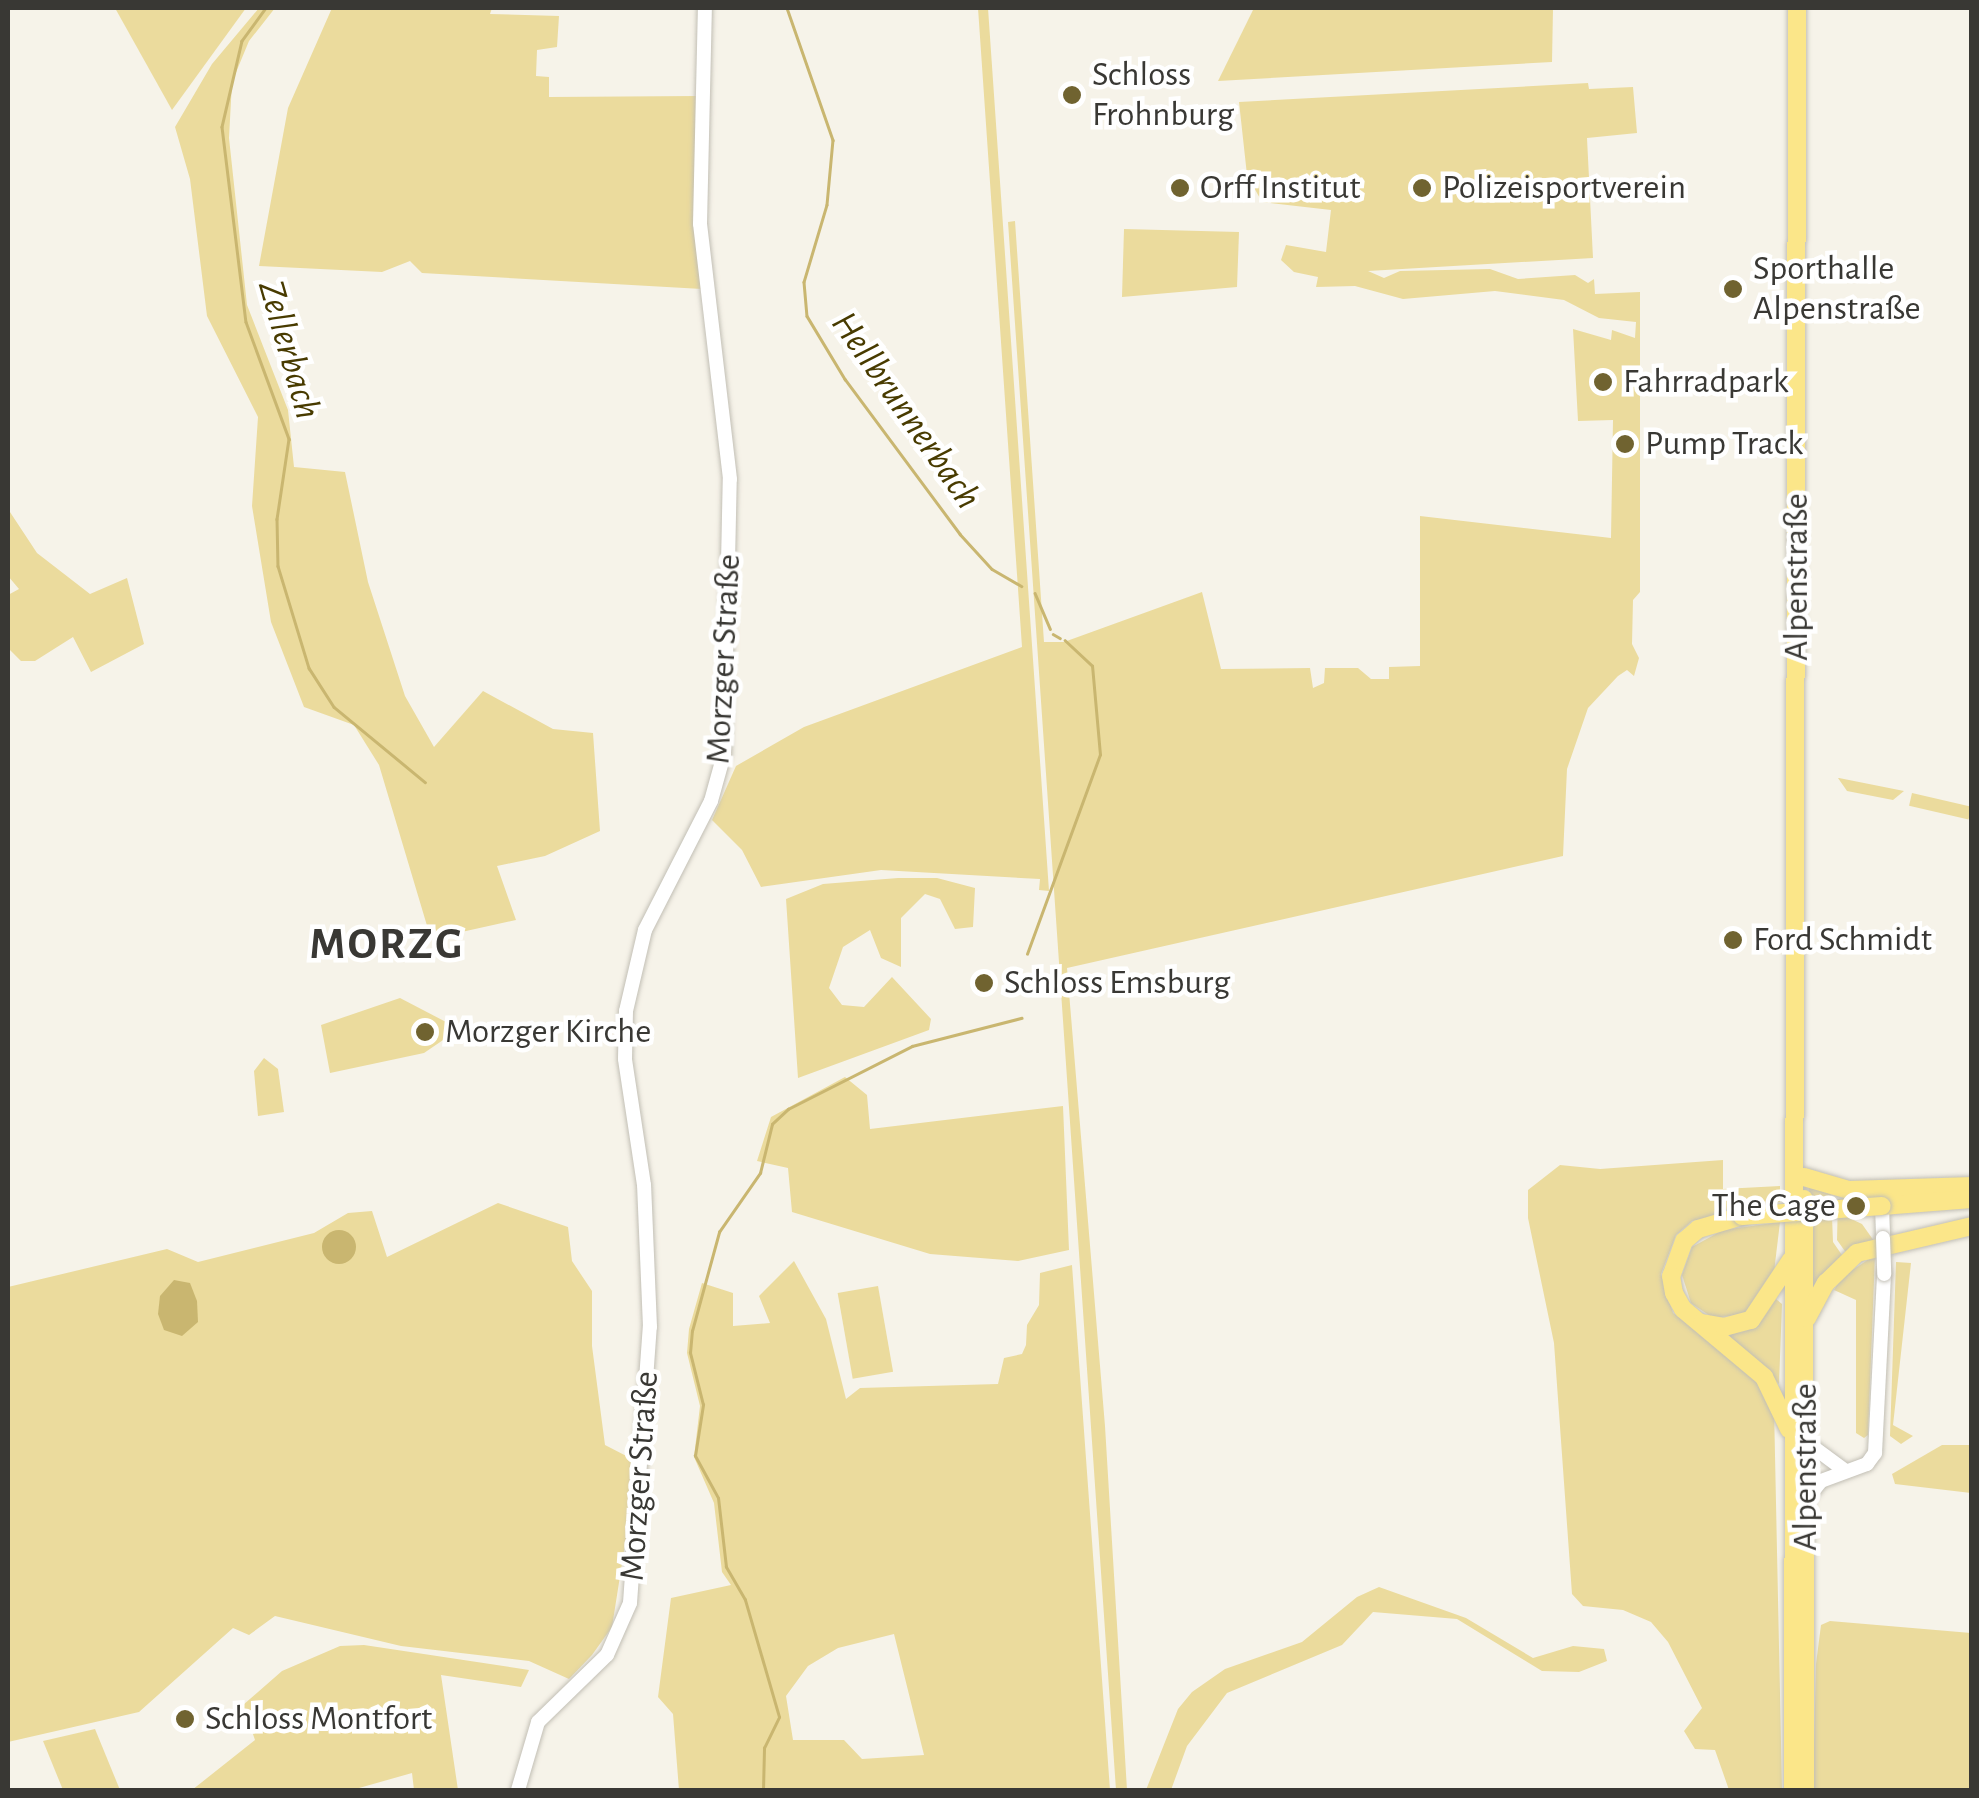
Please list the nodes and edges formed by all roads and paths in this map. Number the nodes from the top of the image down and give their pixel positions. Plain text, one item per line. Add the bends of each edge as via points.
1 (704, 8) edge
2 (1797, 8) edge
3 (1798, 1146) junction
4 (1804, 1177) junction
5 (1972, 1186) edge
6 (1972, 1198) edge
7 (1882, 1206) junction
8 (1972, 1226) edge
9 (1792, 1258) junction
10 (1807, 1318) junction
11 (1696, 1322) junction
12 (1799, 1437) junction
13 (1844, 1470) junction
14 (1806, 1500) junction
15 (518, 1790) edge
16 (1793, 1790) edge
17 (1805, 1790) edge

1 - 15 street, Morzger Straße via 700,224 730,479 724,754 711,801 651,915 628,999 624,1060 644,1184 650,1327 630,1603 607,1655 538,1722
2 - 3 main road, Alpenstraße
3 - 4 main road, Alpenstraße
3 - 9 main road, Alpenstraße
4 - 5 main road via 1849,1190
4 - 10 main road, Alpenstraße
6 - 7 main road
7 - 11 main road, bridge via 1742,1216 1698,1229 1675,1256 1674,1292
7 - 13 street, bridge via 1879,1440 1867,1464
8 - 10 main road via 1857,1253 1826,1283
9 - 11 main road via 1751,1320 1724,1328
9 - 12 main road, Alpenstraße
10 - 12 main road, Alpenstraße
11 - 12 main road via 1758,1369
12 - 13 street
12 - 14 main road, Alpenstraße
12 - 16 main road, Alpenstraße
13 - 14 street
14 - 17 main road, Alpenstraße

